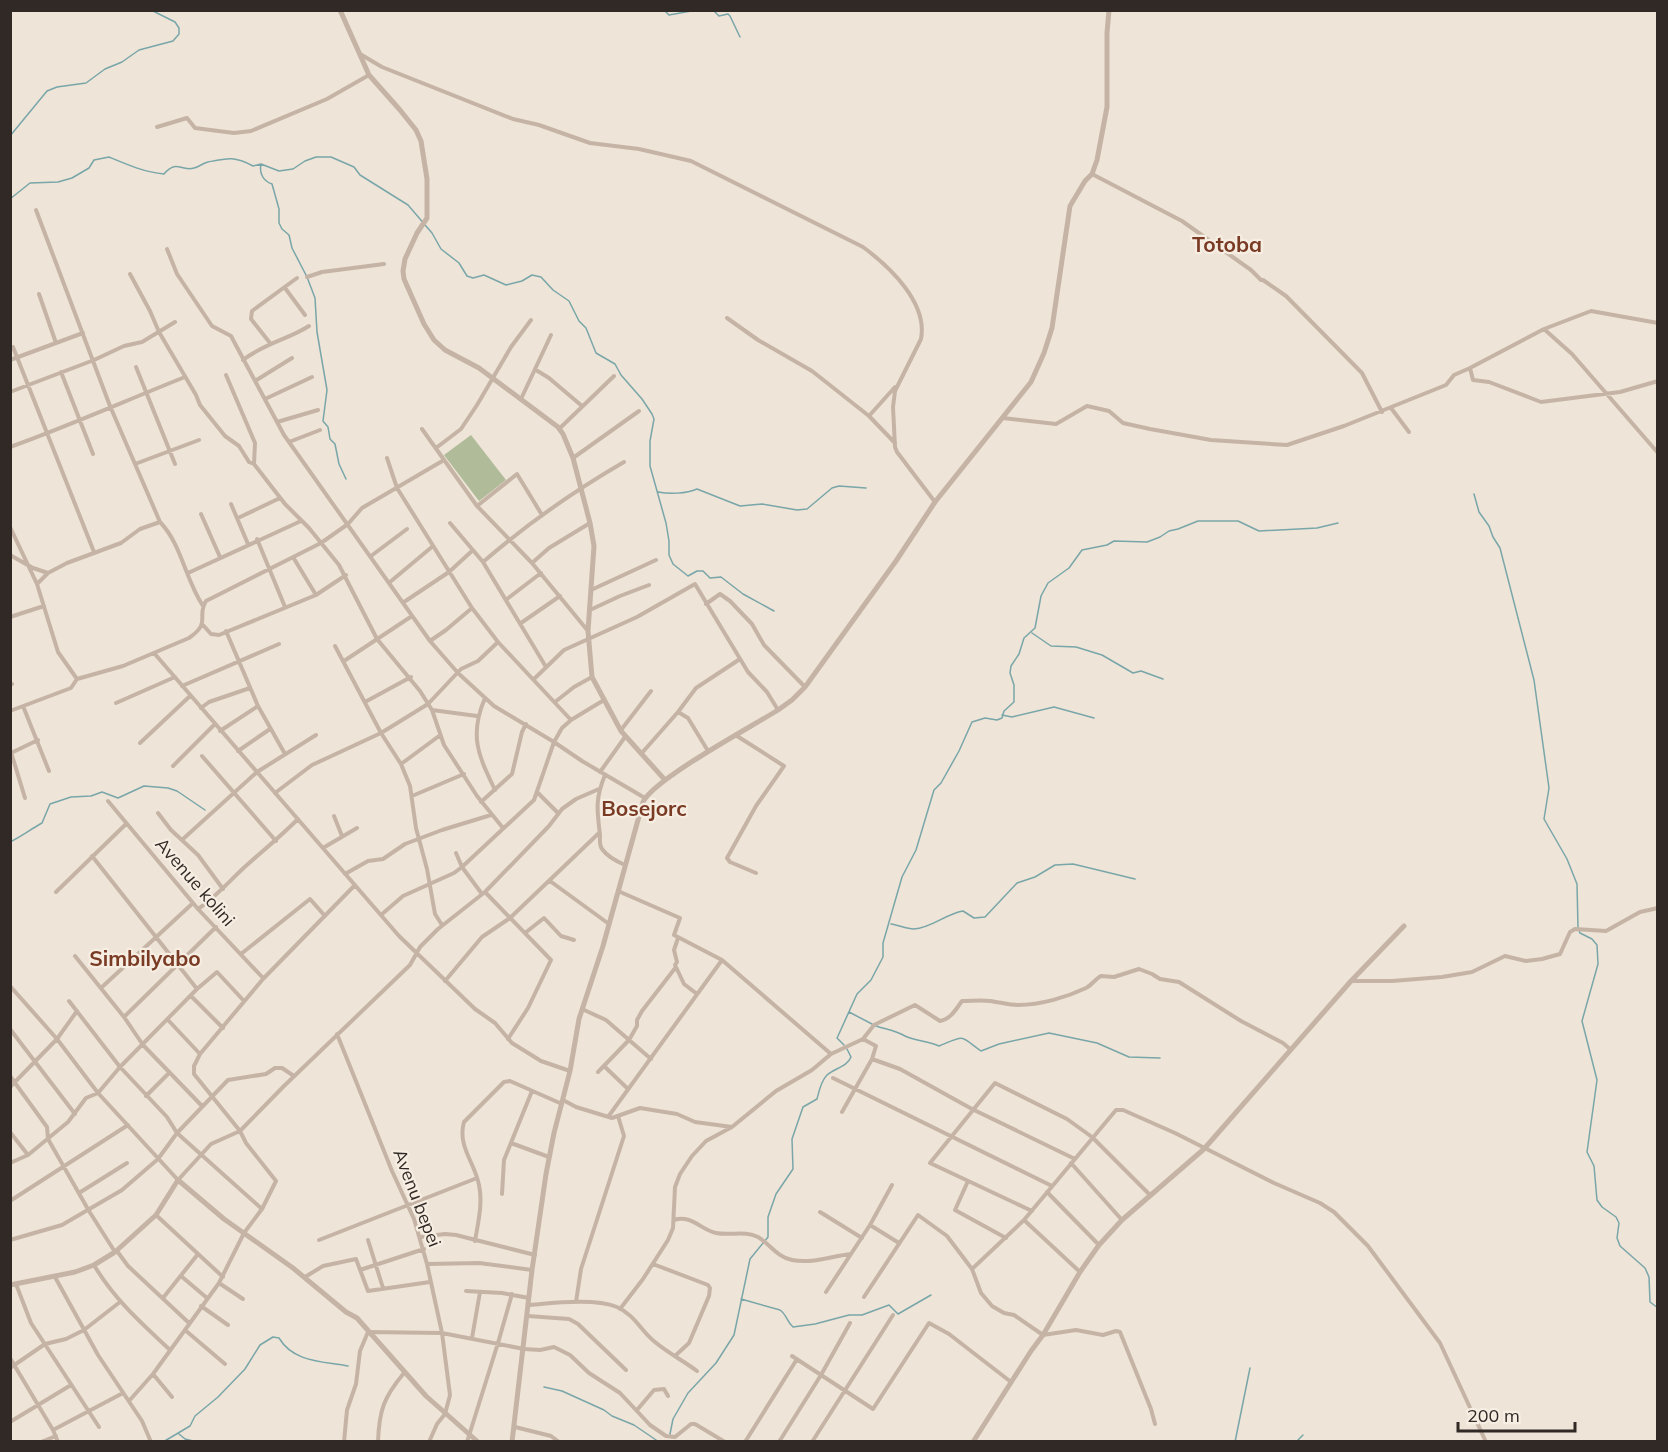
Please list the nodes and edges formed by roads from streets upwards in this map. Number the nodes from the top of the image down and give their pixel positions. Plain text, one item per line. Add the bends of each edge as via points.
1 (340, 10) edge
2 (1109, 10) edge
3 (359, 53) junction
4 (369, 75) junction
5 (157, 127) dead end
6 (1092, 174) junction
7 (36, 210) dead end
8 (167, 249) dead end
9 (384, 264) dead end
10 (130, 274) dead end
11 (307, 277) dead end
12 (297, 278) dead end
13 (285, 288) junction
14 (39, 294) dead end
15 (305, 315) dead end
16 (727, 318) dead end
17 (531, 320) dead end
18 (176, 322) dead end
19 (1658, 323) edge
20 (309, 326) dead end
21 (1544, 329) junction
22 (159, 332) junction
23 (83, 333) junction
24 (551, 335) dead end
25 (56, 343) junction
26 (270, 343) junction
27 (13, 347) dead end
28 (17, 357) junction
29 (292, 358) dead end
30 (10, 360) edge
31 (94, 360) junction
32 (243, 360) junction
33 (136, 367) dead end
34 (1470, 368) junction
35 (535, 370) junction
36 (61, 372) junction
37 (226, 375) dead end
38 (614, 376) dead end
39 (185, 377) junction
40 (312, 377) dead end
41 (492, 379) junction
42 (255, 381) junction
43 (1658, 381) edge
44 (898, 384) junction
45 (27, 385) junction
46 (10, 392) edge
47 (146, 392) junction
48 (1608, 393) junction
49 (265, 399) junction
50 (521, 400) junction
51 (110, 406) junction
52 (582, 406) junction
53 (1391, 408) junction
54 (318, 410) dead end
55 (639, 411) dead end
56 (1382, 412) junction
57 (869, 416) junction
58 (1002, 417) junction
59 (79, 421) junction
60 (277, 422) junction
61 (422, 429) dead end
62 (559, 429) junction
63 (320, 430) dead end
64 (1409, 432) dead end
65 (49, 434) junction
66 (199, 440) dead end
67 (289, 442) junction
68 (895, 443) junction
69 (10, 447) edge
70 (436, 448) junction
71 (170, 452) junction
72 (1658, 453) edge
73 (93, 454) dead end
74 (387, 458) dead end
75 (573, 458) junction
76 (444, 460) junction
77 (624, 462) dead end
78 (135, 464) junction
79 (175, 464) dead end
80 (254, 464) junction
81 (396, 488) junction
82 (580, 488) junction
83 (280, 498) junction
84 (934, 502) junction
85 (231, 504) dead end
86 (477, 506) junction
87 (201, 514) dead end
88 (542, 515) junction
89 (237, 518) junction
90 (301, 521) junction
91 (160, 522) junction
92 (590, 523) junction
93 (348, 524) junction
94 (450, 524) dead end
95 (10, 527) edge
96 (407, 529) dead end
97 (257, 539) junction
98 (509, 539) junction
99 (321, 543) junction
100 (248, 544) junction
101 (433, 546) junction
102 (473, 550) junction
103 (94, 552) junction
104 (10, 555) edge
105 (371, 556) junction
106 (220, 557) junction
107 (293, 557) junction
108 (656, 560) dead end
109 (483, 562) junction
110 (532, 563) junction
111 (28, 565) junction
112 (271, 569) junction
113 (449, 572) junction
114 (48, 573) junction
115 (187, 573) junction
116 (541, 573) junction
117 (346, 575) junction
118 (390, 582) junction
119 (37, 584) junction
120 (649, 585) dead end
121 (590, 590) junction
122 (316, 595) junction
123 (560, 596) junction
124 (507, 599) junction
125 (404, 603) junction
126 (706, 604) junction
127 (44, 606) junction
128 (203, 606) junction
129 (285, 607) junction
130 (472, 608) junction
131 (590, 611) junction
132 (412, 616) junction
133 (10, 618) edge
134 (521, 623) junction
135 (203, 625) junction
136 (226, 631) junction
137 (588, 631) junction
138 (377, 639) junction
139 (588, 640) junction
140 (430, 641) junction
141 (498, 642) junction
142 (279, 644) dead end
143 (335, 646) dead end
144 (154, 652) junction
145 (740, 659) junction
146 (238, 661) junction
147 (344, 661) junction
148 (546, 667) junction
149 (458, 674) junction
150 (174, 677) junction
151 (411, 677) junction
152 (592, 677) junction
153 (77, 679) junction
154 (534, 679) junction
155 (182, 686) junction
156 (805, 687) junction
157 (250, 688) junction
158 (651, 691) dead end
159 (190, 696) junction
160 (484, 698) junction
161 (604, 700) junction
162 (365, 702) junction
163 (555, 702) junction
164 (116, 703) dead end
165 (428, 704) junction
166 (23, 706) junction
167 (258, 706) junction
168 (201, 708) junction
169 (778, 710) junction
170 (10, 711) edge
171 (432, 711) junction
172 (678, 712) junction
173 (477, 716) junction
174 (571, 720) junction
175 (215, 724) junction
176 (526, 724) junction
177 (270, 729) junction
178 (220, 731) junction
179 (621, 731) junction
180 (381, 733) junction
181 (316, 735) dead end
182 (439, 736) junction
183 (737, 736) junction
184 (626, 737) junction
185 (38, 740) junction
186 (554, 742) junction
187 (140, 743) dead end
188 (238, 751) junction
189 (709, 752) junction
190 (11, 753) edge
191 (285, 754) junction
192 (641, 754) junction
193 (202, 756) dead end
194 (401, 764) junction
195 (173, 766) dead end
196 (49, 771) dead end
197 (257, 772) junction
198 (600, 772) junction
199 (464, 774) junction
200 (605, 775) junction
201 (665, 780) junction
202 (599, 789) junction
203 (495, 790) junction
204 (234, 793) junction
205 (275, 793) junction
206 (538, 793) junction
207 (412, 796) junction
208 (25, 798) dead end
209 (645, 798) junction
210 (108, 801) dead end
211 (482, 802) junction
212 (158, 813) dead end
213 (558, 813) junction
214 (491, 814) junction
215 (334, 816) dead end
216 (298, 819) junction
217 (126, 824) junction
218 (357, 828) dead end
219 (502, 828) junction
220 (599, 833) junction
221 (342, 836) junction
222 (183, 839) junction
223 (419, 839) junction
224 (276, 841) junction
225 (323, 848) junction
226 (456, 853) dead end
227 (92, 856) junction
228 (626, 865) junction
229 (462, 867) junction
230 (756, 873) dead end
231 (345, 874) junction
232 (550, 881) junction
233 (429, 884) junction
234 (355, 885) junction
235 (223, 889) junction
236 (618, 891) junction
237 (56, 892) dead end
238 (483, 893) junction
239 (193, 903) junction
240 (1658, 908) edge
241 (198, 909) junction
242 (381, 915) junction
243 (325, 916) junction
244 (510, 918) junction
245 (609, 924) junction
246 (442, 925) junction
247 (1404, 926) dead end
248 (216, 927) junction
249 (525, 933) junction
250 (155, 936) junction
251 (678, 938) junction
252 (574, 940) dead end
253 (241, 954) junction
254 (417, 954) junction
255 (75, 956) dead end
256 (722, 960) junction
257 (177, 965) junction
258 (676, 967) junction
259 (263, 979) junction
260 (445, 981) junction
261 (1352, 981) junction
262 (10, 986) edge
263 (101, 988) junction
264 (197, 989) junction
265 (697, 994) junction
266 (191, 996) junction
267 (69, 1001) dead end
268 (244, 1001) junction
269 (582, 1009) junction
270 (77, 1011) junction
271 (124, 1017) junction
272 (168, 1020) junction
273 (223, 1028) junction
274 (10, 1029) edge
275 (337, 1034) junction
276 (57, 1039) junction
277 (508, 1039) junction
278 (863, 1039) junction
279 (629, 1040) junction
280 (143, 1045) junction
281 (1291, 1050) junction
282 (200, 1054) junction
283 (831, 1054) junction
284 (651, 1059) junction
285 (872, 1059) junction
286 (35, 1060) junction
287 (604, 1066) junction
288 (120, 1067) junction
289 (570, 1071) junction
290 (169, 1072) junction
291 (598, 1072) dead end
292 (10, 1076) edge
293 (294, 1077) junction
294 (833, 1078) dead end
295 (15, 1083) junction
296 (10, 1088) edge
297 (855, 1088) junction
298 (627, 1089) junction
299 (532, 1091) junction
300 (98, 1093) junction
301 (146, 1096) junction
302 (211, 1096) junction
303 (562, 1102) junction
304 (202, 1106) junction
305 (972, 1109) junction
306 (842, 1112) dead end
307 (75, 1114) junction
308 (618, 1116) junction
309 (608, 1117) junction
310 (129, 1125) junction
311 (732, 1127) junction
312 (240, 1131) junction
313 (10, 1132) edge
314 (177, 1133) junction
315 (951, 1135) junction
316 (1092, 1137) junction
317 (48, 1139) junction
318 (511, 1143) junction
319 (1204, 1149) junction
320 (28, 1155) junction
321 (200, 1155) junction
322 (549, 1157) junction
323 (1075, 1159) junction
324 (158, 1160) junction
325 (127, 1162) dead end
326 (10, 1163) edge
327 (1071, 1163) junction
328 (65, 1167) junction
329 (477, 1178) junction
330 (178, 1180) junction
331 (968, 1181) junction
332 (892, 1185) dead end
333 (1052, 1186) junction
334 (1047, 1192) junction
335 (79, 1193) junction
336 (502, 1194) dead end
337 (1150, 1195) junction
338 (10, 1201) edge
339 (408, 1206) junction
340 (262, 1209) junction
341 (88, 1211) junction
342 (1032, 1211) junction
343 (820, 1212) dead end
344 (156, 1215) junction
345 (674, 1220) junction
346 (1024, 1220) junction
347 (1122, 1220) junction
348 (870, 1225) junction
349 (244, 1233) junction
350 (421, 1237) junction
351 (862, 1238) junction
352 (1005, 1238) junction
353 (10, 1240) edge
354 (319, 1240) dead end
355 (368, 1240) dead end
356 (475, 1241) junction
357 (899, 1243) junction
358 (1099, 1245) junction
359 (424, 1249) junction
360 (116, 1252) junction
361 (198, 1254) junction
362 (851, 1254) junction
363 (535, 1255) junction
364 (94, 1264) junction
365 (376, 1264) junction
366 (427, 1264) junction
367 (653, 1264) junction
368 (972, 1269) junction
369 (360, 1270) junction
370 (532, 1270) junction
371 (1080, 1272) junction
372 (181, 1276) junction
373 (55, 1277) junction
374 (223, 1277) junction
375 (305, 1277) junction
376 (430, 1282) junction
377 (219, 1283) junction
378 (13, 1284) edge
379 (383, 1288) junction
380 (466, 1291) dead end
381 (480, 1292) junction
382 (826, 1292) dead end
383 (512, 1294) junction
384 (864, 1297) dead end
385 (163, 1298) junction
386 (207, 1299) junction
387 (243, 1299) dead end
388 (120, 1302) junction
389 (529, 1302) junction
390 (576, 1302) junction
391 (201, 1306) junction
392 (620, 1308) junction
393 (894, 1315) dead end
394 (528, 1316) junction
395 (189, 1323) junction
396 (850, 1323) dead end
397 (228, 1325) dead end
398 (84, 1330) junction
399 (185, 1330) junction
400 (368, 1332) junction
401 (442, 1333) junction
402 (1043, 1335) junction
403 (472, 1338) junction
404 (498, 1343) junction
405 (45, 1344) junction
406 (524, 1349) junction
407 (170, 1350) junction
408 (676, 1355) junction
409 (10, 1358) edge
410 (225, 1364) dead end
411 (12, 1367) edge
412 (626, 1370) dead end
413 (697, 1371) dead end
414 (404, 1373) junction
415 (153, 1374) junction
416 (821, 1375) junction
417 (1011, 1382) junction
418 (71, 1385) junction
419 (845, 1391) junction
420 (123, 1393) junction
421 (668, 1396) dead end
422 (172, 1397) dead end
423 (129, 1401) junction
424 (38, 1406) junction
425 (637, 1410) junction
426 (88, 1411) junction
427 (445, 1414) junction
428 (10, 1422) edge
429 (1155, 1424) dead end
430 (99, 1426) dead end
431 (515, 1427) junction
432 (53, 1430) junction
433 (57, 1439) edge
434 (468, 1439) edge
435 (41, 1442) edge
436 (151, 1442) edge
437 (344, 1442) edge
438 (378, 1442) edge
439 (429, 1442) edge
440 (478, 1442) edge
441 (512, 1442) edge
442 (559, 1442) edge
443 (725, 1442) edge
444 (745, 1442) edge
445 (779, 1442) edge
446 (812, 1442) edge
447 (973, 1442) edge
448 (1486, 1442) edge

1 - 3 street
2 - 6 street via 1107,106
3 - 4 street
3 - 44 street via 382,67 513,119 580,140 639,148 691,162 863,247 895,276 920,311 921,339
4 - 5 street via 327,99 251,131 195,128 188,118
4 - 41 street via 406,117 421,141 427,179 427,219 405,259 404,279 434,340
6 - 56 street via 1182,221 1286,296 1362,373
6 - 58 street via 1070,207 1052,328 1044,353 1030,382
7 - 23 street
8 - 32 street via 177,274 212,326 231,336
9 - 11 street
10 - 22 street
12 - 13 street
13 - 15 street
13 - 26 street via 252,311 251,319
14 - 25 street
16 - 57 street via 812,371
17 - 41 street
18 - 22 street
19 - 21 street via 1591,311
20 - 26 street
21 - 34 street
21 - 48 street
22 - 31 street
22 - 39 street
23 - 25 street
23 - 31 street
24 - 35 street
25 - 28 street
26 - 32 street
27 - 28 street
28 - 30 street
28 - 45 street
29 - 42 street
31 - 36 street
31 - 51 street
32 - 42 street
33 - 47 street
34 - 48 street via 1473,381 1489,382 1541,402
34 - 53 street via 1454,375 1446,385
35 - 50 street
35 - 52 street
36 - 45 street
36 - 59 street
37 - 80 street via 255,443
38 - 52 street
39 - 47 street
39 - 80 street via 200,405
40 - 49 street
41 - 50 street
41 - 70 street via 461,429
42 - 49 street
43 - 48 street
44 - 57 street
44 - 68 street via 893,407
45 - 46 street
45 - 65 street
47 - 51 street
47 - 71 street
48 - 72 street
49 - 60 street
50 - 62 street
51 - 59 street
51 - 78 street
52 - 62 street
53 - 56 street
53 - 64 street
54 - 60 street
55 - 75 street
56 - 58 street via 1287,445 1211,440 1150,429 1123,423 1109,411 1087,406 1056,424
57 - 68 street
58 - 84 street
59 - 65 street
59 - 73 street
60 - 67 street
61 - 70 street
62 - 75 street
63 - 67 street
65 - 69 street
65 - 103 street
66 - 71 street
67 - 93 street
68 - 84 street via 897,452
70 - 76 street
71 - 78 street
71 - 79 street
74 - 81 street
75 - 82 street
76 - 81 street
76 - 86 street
77 - 82 street
78 - 91 street
80 - 83 street
81 - 93 street via 362,508
81 - 101 street
82 - 88 street
82 - 92 street
83 - 89 street
83 - 90 street
84 - 156 street
85 - 89 street
86 - 88 street via 518,474
86 - 98 street
87 - 106 street
88 - 98 street
89 - 100 street
90 - 97 street
90 - 99 street
91 - 103 street
91 - 115 street via 171,534
92 - 110 street
92 - 121 street via 594,546
93 - 99 street
93 - 105 street
94 - 102 street
95 - 111 street
96 - 105 street
97 - 100 street
97 - 112 street
98 - 109 street
98 - 110 street
99 - 107 street
99 - 117 street
100 - 106 street
101 - 113 street
101 - 118 street
102 - 109 street
102 - 113 street
103 - 114 street
104 - 111 street
105 - 118 street
106 - 115 street
107 - 112 street
107 - 122 street
108 - 121 street
109 - 124 street
110 - 116 street
111 - 114 street
111 - 119 street
112 - 128 street
112 - 129 street
113 - 125 street
113 - 130 street
114 - 119 street
115 - 128 street
116 - 123 street
116 - 124 street
117 - 122 street
117 - 138 street
118 - 125 street
119 - 127 street
120 - 131 street
121 - 131 street
122 - 129 street
123 - 134 street
123 - 137 street
124 - 134 street
125 - 132 street
126 - 139 street via 695,584
126 - 145 street
126 - 156 street via 720,594 730,601 752,624 764,645
127 - 133 street
127 - 153 street via 58,652
128 - 135 street
129 - 136 street
130 - 140 street
130 - 141 street
131 - 137 street
132 - 138 street
132 - 140 street
134 - 148 street
135 - 136 street via 215,636
135 - 144 street via 189,638
136 - 146 street
137 - 139 street
138 - 147 street
138 - 151 street
139 - 148 street via 564,650
139 - 152 street
140 - 149 street
141 - 149 street
141 - 154 street
142 - 146 street
143 - 147 street
144 - 150 street
144 - 153 street
145 - 169 street
145 - 172 street via 696,688
146 - 155 street
146 - 157 street
147 - 162 street
148 - 154 street
149 - 160 street
149 - 165 street
150 - 155 street
150 - 164 street
151 - 162 street
151 - 165 street
152 - 161 street
152 - 163 street
153 - 166 street via 70,688
154 - 163 street
155 - 159 street
156 - 169 street
157 - 167 street
157 - 168 street
158 - 179 street
159 - 168 street
159 - 187 street
160 - 173 street
160 - 176 street
161 - 174 street
161 - 179 street
162 - 180 street
163 - 174 street
165 - 171 street
165 - 180 street
166 - 170 street
166 - 185 street
167 - 177 street
167 - 178 street
168 - 175 street
169 - 183 street
171 - 173 street
171 - 182 street
172 - 189 street via 688,718
172 - 192 street
173 - 203 street via 479,752
174 - 186 street
175 - 178 street
175 - 195 street
176 - 186 street
176 - 203 street via 512,774
177 - 188 street
177 - 191 street
178 - 188 street
179 - 184 street
180 - 194 street
180 - 205 street via 312,765
181 - 191 street
182 - 194 street
182 - 199 street
183 - 189 street
183 - 230 street via 784,766 727,858
184 - 192 street
184 - 198 street
185 - 190 street
185 - 196 street
186 - 198 street
186 - 206 street
188 - 197 street
189 - 201 street
190 - 208 street
191 - 197 street
192 - 201 street
193 - 204 street
194 - 207 street
197 - 204 street
197 - 205 street
198 - 200 street
199 - 207 street
199 - 211 street
200 - 202 street
200 - 209 street
201 - 209 street
202 - 213 street
202 - 220 street
203 - 211 street
204 - 222 street
204 - 224 street
205 - 216 street
206 - 213 street
206 - 219 street
207 - 223 street
209 - 228 street
210 - 217 street, Avenue kolini
211 - 214 street
212 - 222 street
213 - 238 street
214 - 219 street
214 - 223 street
215 - 221 street
216 - 224 street
216 - 225 street
217 - 227 street
217 - 239 street, Avenue kolini
218 - 221 street
219 - 229 street
220 - 228 street via 603,850
220 - 232 street
221 - 225 street
222 - 235 street
223 - 231 street
223 - 233 street
224 - 235 street
225 - 231 street
226 - 229 street
227 - 237 street
227 - 250 street
228 - 236 street
229 - 233 street
229 - 238 street
231 - 234 street
232 - 244 street
232 - 245 street
233 - 242 street via 403,896
233 - 246 street via 435,914
234 - 242 street
234 - 243 street
235 - 241 street
236 - 245 street
236 - 251 street via 680,918 674,935
238 - 244 street
238 - 246 street
239 - 241 street, Avenue kolini
239 - 250 street
240 - 261 street via 1640,912 1606,931 1575,928 1560,954 1542,959 1526,961 1505,956 1472,972
241 - 248 street, Avenue kolini
242 - 254 street
243 - 253 street via 310,899
243 - 259 street
244 - 249 street
244 - 260 street via 482,937
245 - 269 street
246 - 254 street
247 - 261 street
248 - 253 street, Avenue kolini
248 - 257 street
249 - 252 street via 544,918 561,936
249 - 277 street via 551,960
250 - 257 street
250 - 263 street
251 - 256 street
251 - 258 street via 674,950
253 - 259 street, Avenue kolini
254 - 260 street
254 - 275 street
255 - 263 street
256 - 265 street
256 - 283 street
257 - 264 street
257 - 271 street
258 - 265 street via 684,984
258 - 279 street via 642,1011
259 - 268 street
260 - 277 street
261 - 281 street
262 - 276 street
263 - 271 street
264 - 266 street
264 - 268 street via 217,972
265 - 284 street
266 - 272 street
266 - 273 street
267 - 270 street
268 - 273 street
269 - 279 street via 606,1020
269 - 289 street
270 - 276 street
270 - 288 street
271 - 280 street
272 - 280 street
272 - 282 street
273 - 282 street
274 - 286 street
275 - 293 street
275 - 339 street, Avenu bepei
276 - 286 street
276 - 300 street
277 - 289 street via 541,1061
278 - 281 street via 874,1025 915,1005 940,1021 946,1020 962,1001 1042,1003 1090,987 1101,976 1114,977 1139,969 1160,979 1179,982
278 - 283 street
278 - 285 street via 876,1046
279 - 284 street
279 - 287 street
280 - 288 street
280 - 290 street
281 - 319 street
282 - 302 street via 194,1074
283 - 311 street
284 - 298 street
285 - 297 street
285 - 305 street via 900,1069
286 - 295 street
286 - 307 street
287 - 291 street
287 - 298 street
288 - 300 street
288 - 301 street
289 - 303 street
290 - 301 street
290 - 304 street
292 - 295 street
293 - 302 street via 275,1068 266,1074 232,1079
293 - 312 street
294 - 297 street
295 - 296 street
295 - 317 street via 47,1127
297 - 306 street
297 - 315 street
298 - 309 street
299 - 303 street
299 - 318 street
299 - 329 street via 504,1082 464,1122 463,1142
300 - 307 street via 86,1098
300 - 310 street
301 - 314 street
302 - 304 street
302 - 312 street
303 - 309 street
303 - 322 street
304 - 314 street
305 - 315 street
305 - 316 street via 995,1083 1066,1119
305 - 323 street
307 - 317 street
308 - 309 street
308 - 311 street via 645,1109
308 - 390 street via 624,1136 581,1269
310 - 324 street
310 - 328 street
311 - 345 street via 706,1141 680,1174 675,1187
312 - 321 street via 211,1144
312 - 340 street via 276,1181
313 - 320 street
314 - 321 street
314 - 324 street
315 - 331 street via 930,1163
315 - 333 street
316 - 319 street via 1116,1110 1123,1110
316 - 323 street
316 - 337 street
317 - 320 street
317 - 328 street
318 - 322 street
318 - 336 street via 504,1160
319 - 337 street
319 - 448 street via 1320,1203 1368,1246 1440,1343
320 - 326 street
321 - 330 street
321 - 340 street
322 - 363 street
323 - 327 street
324 - 330 street
324 - 341 street via 122,1190
325 - 335 street
327 - 333 street
327 - 347 street
328 - 335 street
328 - 338 street
329 - 339 street
329 - 356 street via 480,1214
330 - 344 street
330 - 349 street
331 - 342 street
331 - 352 street via 955,1210
332 - 348 street
333 - 334 street
334 - 342 street
334 - 358 street
335 - 341 street
337 - 347 street
339 - 350 street, Avenu bepei
339 - 354 street
340 - 349 street
341 - 353 street via 62,1225
341 - 360 street
342 - 346 street
343 - 351 street
344 - 360 street
344 - 361 street
345 - 362 street via 689,1219 716,1233 751,1235 792,1260 819,1261
345 - 367 street via 668,1240
346 - 352 street
346 - 371 street
347 - 358 street
348 - 351 street
348 - 357 street
349 - 374 street
349 - 375 street
350 - 356 street via 445,1234
350 - 359 street, Avenu bepei
351 - 362 street
352 - 368 street
355 - 365 street
356 - 363 street
357 - 368 street via 918,1215 947,1236
357 - 384 street
358 - 371 street
359 - 365 street
359 - 366 street, Avenu bepei
360 - 364 street
360 - 385 street
361 - 372 street
361 - 374 street
362 - 382 street
363 - 370 street
364 - 373 street
364 - 388 street
365 - 369 street
365 - 379 street
366 - 370 street via 479,1263
366 - 376 street, Avenu bepei
367 - 392 street
367 - 408 street via 710,1287 689,1343
368 - 402 street via 981,1293 992,1306 1014,1315
369 - 375 street via 356,1259 323,1266
369 - 379 street via 368,1291
370 - 389 street
371 - 402 street
372 - 385 street
372 - 386 street
373 - 378 street
373 - 398 street
374 - 377 street
375 - 400 street via 357,1318
376 - 379 street
376 - 401 street, Avenu bepei
377 - 386 street
377 - 387 street
378 - 405 street
380 - 381 street
381 - 383 street
381 - 403 street
383 - 389 street
383 - 404 street
385 - 395 street
386 - 391 street
388 - 398 street
388 - 407 street
389 - 390 street
389 - 394 street
390 - 392 street
391 - 395 street
391 - 397 street
392 - 408 street via 636,1319 655,1342
393 - 419 street
394 - 406 street
394 - 412 street via 568,1319 578,1324
395 - 399 street
396 - 416 street
398 - 405 street
398 - 420 street
399 - 407 street
399 - 410 street
400 - 401 street
400 - 414 street
400 - 437 street via 347,1410
401 - 403 street
401 - 427 street, Avenu bepei via 450,1395
402 - 417 street
402 - 429 street via 1076,1330 1103,1335 1120,1332
403 - 404 street
404 - 406 street
404 - 434 street
405 - 411 street
405 - 418 street
406 - 425 street via 554,1347 570,1355
406 - 431 street
407 - 415 street
408 - 413 street
409 - 411 street
411 - 424 street
414 - 427 street
414 - 438 street via 382,1405
415 - 422 street
415 - 423 street
416 - 419 street
416 - 444 street via 794,1358
416 - 445 street
417 - 419 street via 929,1323 873,1409
417 - 447 street
418 - 424 street
418 - 426 street
419 - 446 street
420 - 423 street
420 - 426 street
421 - 425 street via 664,1389 654,1390
423 - 436 street
424 - 428 street
424 - 432 street
425 - 443 street via 666,1436 675,1437 695,1424
426 - 430 street
426 - 432 street
427 - 434 street
427 - 439 street
431 - 441 street
431 - 442 street via 551,1436
432 - 433 street
433 - 435 street
434 - 440 street

